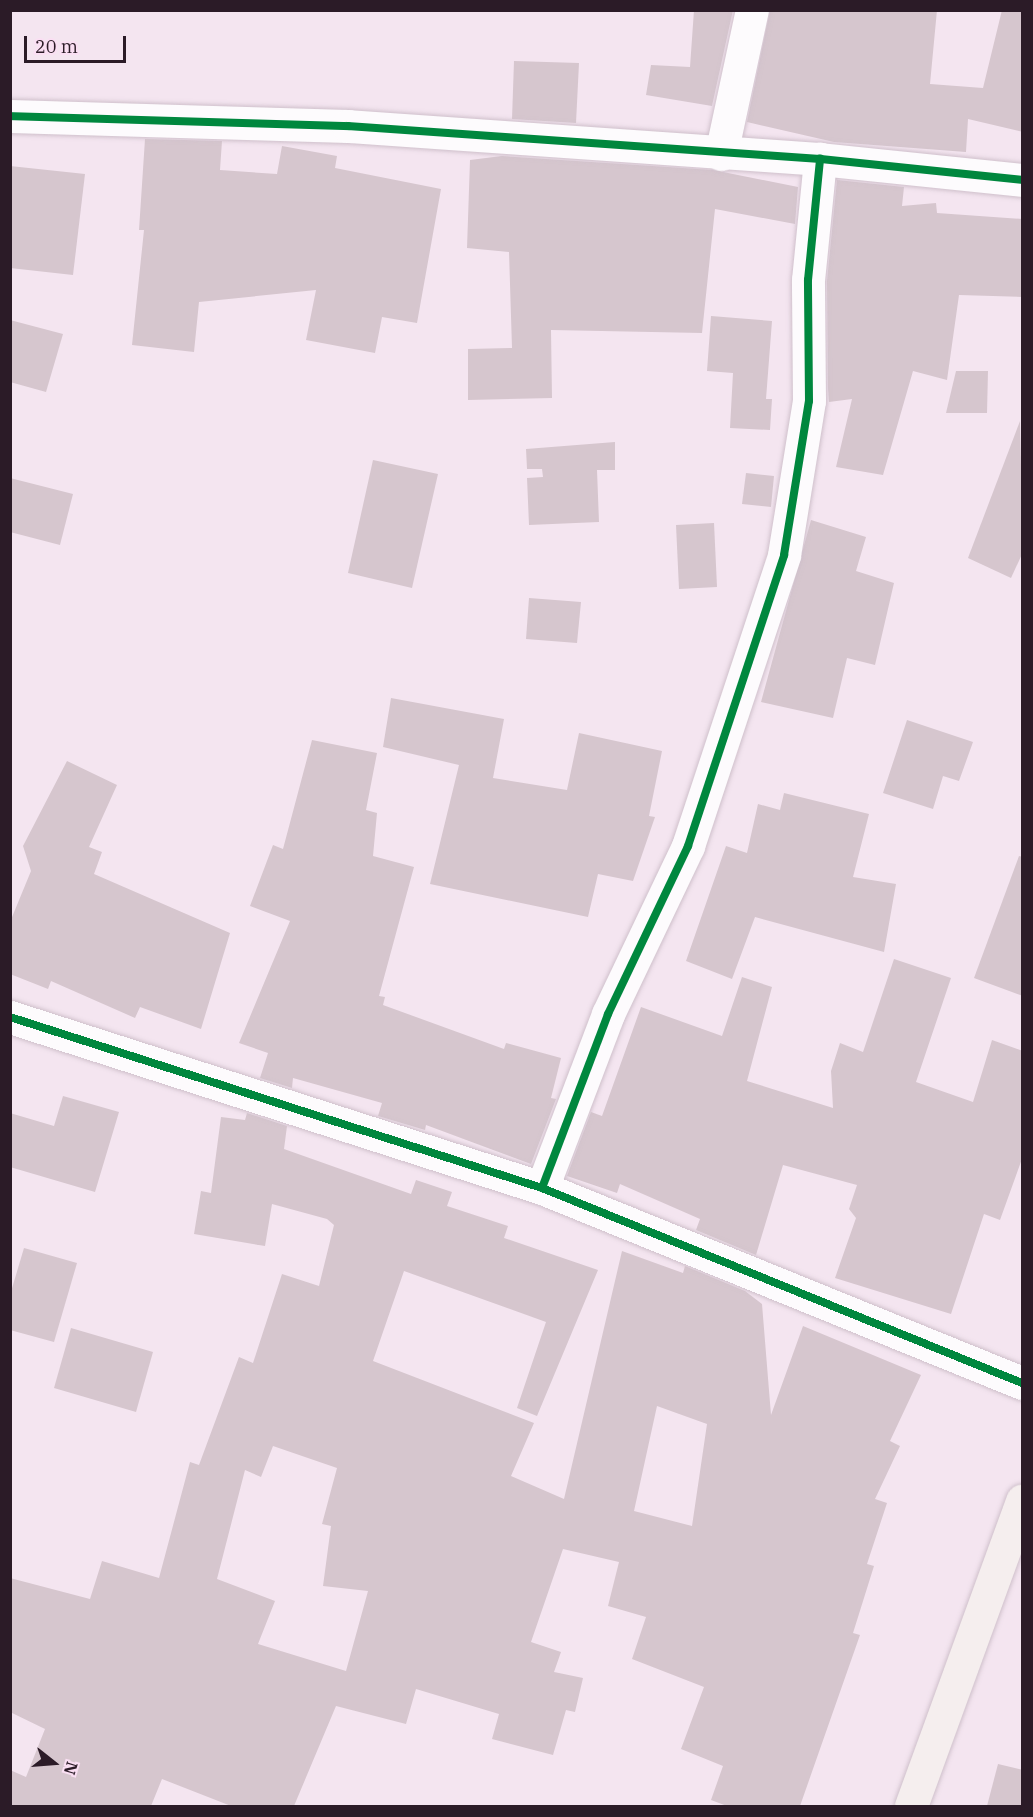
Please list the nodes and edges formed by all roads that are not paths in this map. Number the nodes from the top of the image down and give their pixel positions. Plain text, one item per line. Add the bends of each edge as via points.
1 (752, 10) edge
2 (10, 116) edge
3 (721, 154) junction
4 (820, 159) junction
5 (1023, 180) edge
6 (10, 1017) edge
7 (542, 1188) junction
8 (1023, 1383) edge
9 (1023, 1501) edge
10 (911, 1806) edge

1 - 3 street
2 - 3 street via 348,126
3 - 4 street
4 - 5 street
4 - 7 street via 808,279 809,401 800,482 784,555 688,846 608,1014
6 - 7 street
7 - 8 street
9 - 10 main road

